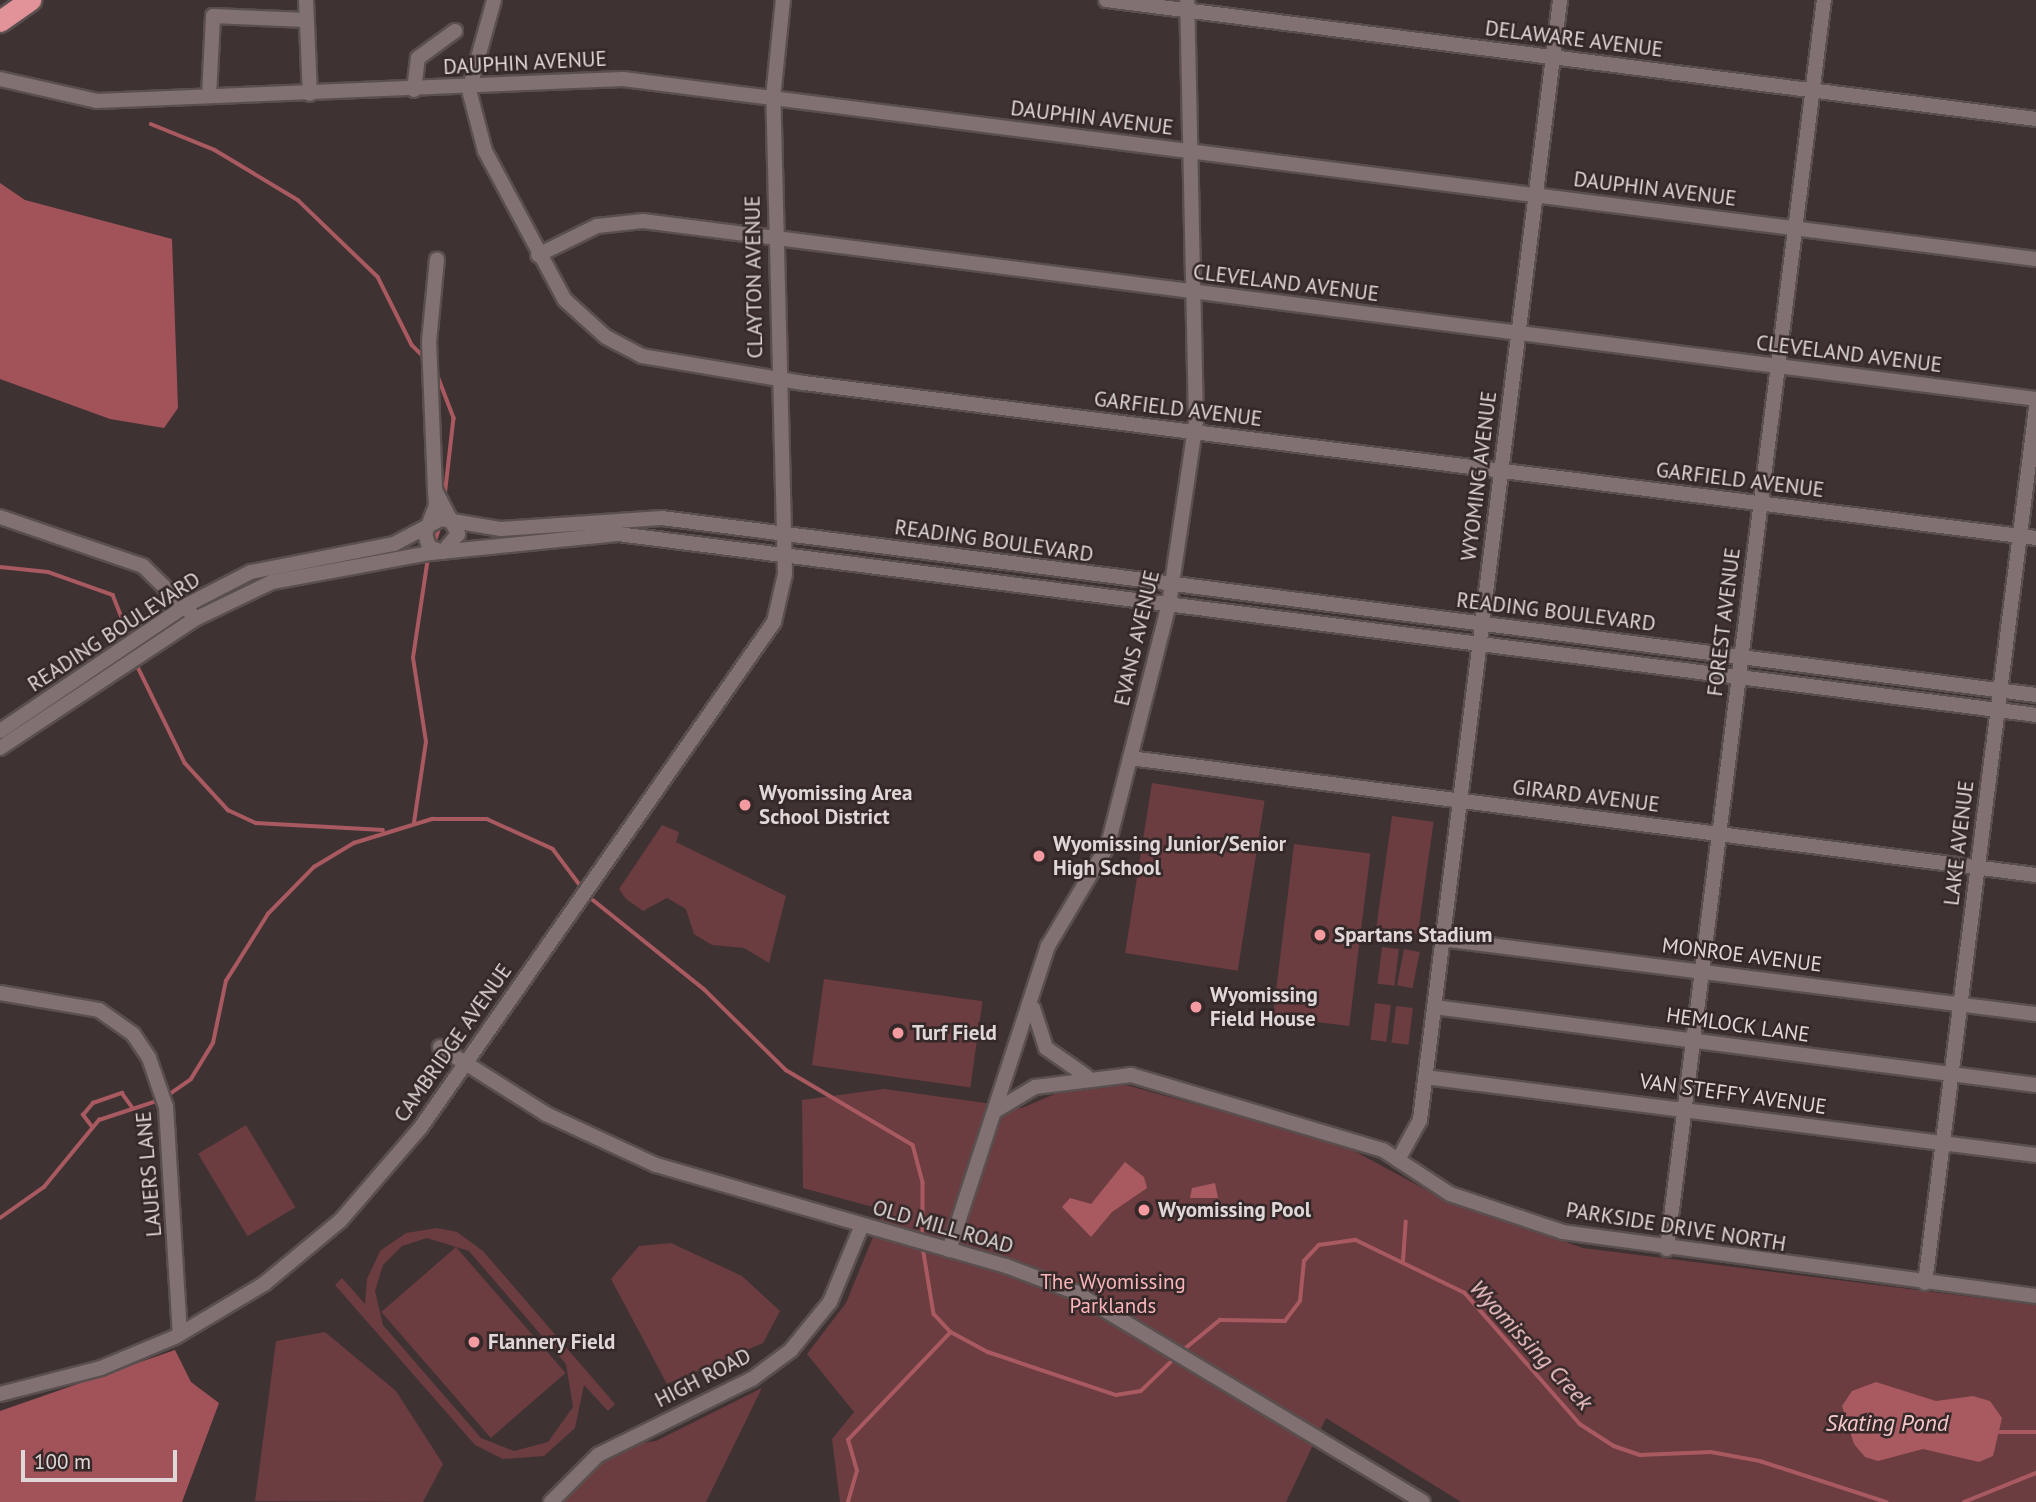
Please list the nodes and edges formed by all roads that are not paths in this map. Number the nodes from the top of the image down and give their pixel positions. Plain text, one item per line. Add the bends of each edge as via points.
1 (306, 0) edge
2 (494, 0) edge
3 (783, 0) edge
4 (1107, 0) edge
5 (1560, 0) edge
6 (1824, 0) edge
7 (29, 2) edge
8 (1187, 5) edge
9 (306, 20) junction
10 (0, 21) edge
11 (455, 31) dead end
12 (1553, 57) junction
13 (0, 79) edge
14 (414, 90) junction
15 (469, 90) junction
16 (1812, 90) junction
17 (310, 94) junction
18 (209, 96) junction
19 (773, 98) junction
20 (2036, 119) edge
21 (1192, 151) junction
22 (1535, 195) junction
23 (1795, 228) junction
24 (774, 238) junction
25 (538, 255) junction
26 (2036, 259) edge
27 (437, 260) dead end
28 (1195, 292) junction
29 (1518, 333) junction
30 (1778, 366) junction
31 (776, 379) junction
32 (2036, 399) edge
33 (2036, 408) edge
34 (1195, 432) junction
35 (1501, 471) junction
36 (435, 490) junction
37 (1760, 504) junction
38 (0, 517) edge
39 (449, 521) junction
40 (430, 523) junction
41 (781, 533) junction
42 (2020, 536) junction
43 (2036, 538) edge
44 (443, 552) junction
45 (783, 555) junction
46 (1172, 586) junction
47 (1169, 604) junction
48 (185, 606) junction
49 (195, 619) junction
50 (1482, 624) junction
51 (1480, 644) junction
52 (1741, 655) junction
53 (1738, 677) junction
54 (2000, 690) junction
55 (2036, 695) edge
56 (1997, 710) junction
57 (2036, 715) edge
58 (0, 731) edge
59 (0, 748) edge
60 (1130, 758) junction
61 (1460, 801) junction
62 (1718, 834) junction
63 (1978, 867) junction
64 (2036, 875) edge
65 (1442, 939) junction
66 (1701, 971) junction
67 (0, 993) edge
68 (1032, 1003) junction
69 (1960, 1005) junction
70 (1434, 1007) junction
71 (2036, 1014) edge
72 (1692, 1040) junction
73 (440, 1047) dead end
74 (464, 1065) junction
75 (1951, 1074) junction
76 (1087, 1076) junction
77 (1425, 1077) junction
78 (2036, 1085) edge
79 (1683, 1109) junction
80 (994, 1112) junction
81 (1943, 1143) junction
82 (2036, 1155) edge
83 (1398, 1160) junction
84 (862, 1226) junction
85 (1667, 1249) junction
86 (949, 1250) junction
87 (1925, 1283) junction
88 (2036, 1296) edge
89 (180, 1334) junction
90 (0, 1394) edge
91 (551, 1502) edge
92 (1423, 1502) edge

1 - 9 street
2 - 15 street
3 - 19 street, CLAYTON AVENUE
4 - 8 street, DELAWARE AVENUE
5 - 12 street, WYOMING AVENUE
6 - 16 street, FOREST AVENUE
7 - 10 highway
8 - 12 street, DELAWARE AVENUE
8 - 21 street, EVANS AVENUE
9 - 17 street
9 - 18 street via 213,16
11 - 14 street via 418,58
12 - 16 street, DELAWARE AVENUE
12 - 22 street, WYOMING AVENUE
13 - 18 street, DAUPHIN AVENUE via 97,101
14 - 15 street, DAUPHIN AVENUE
14 - 17 street, DAUPHIN AVENUE
15 - 19 street, DAUPHIN AVENUE via 602,79
15 - 25 street, GARFIELD AVENUE via 485,151
16 - 20 street, DELAWARE AVENUE
16 - 23 street, FOREST AVENUE
17 - 18 street, DAUPHIN AVENUE
19 - 21 street, DAUPHIN AVENUE
19 - 24 street, CLAYTON AVENUE
21 - 22 street, DAUPHIN AVENUE
21 - 28 street, EVANS AVENUE
22 - 23 street, DAUPHIN AVENUE
22 - 29 street, WYOMING AVENUE
23 - 26 street, DAUPHIN AVENUE
23 - 30 street, FOREST AVENUE
24 - 25 street, CLEVELAND AVENUE via 612,221
24 - 28 street, CLEVELAND AVENUE
24 - 31 street, CLAYTON AVENUE
25 - 31 street, GARFIELD AVENUE via 575,311 631,351 671,364
27 - 36 street via 429,342
28 - 29 street, CLEVELAND AVENUE
28 - 34 street, EVANS AVENUE
29 - 30 street, CLEVELAND AVENUE
29 - 35 street, WYOMING AVENUE
30 - 32 street, CLEVELAND AVENUE
30 - 37 street, FOREST AVENUE
31 - 34 street, GARFIELD AVENUE
31 - 41 street, CLAYTON AVENUE
33 - 42 street, LAKE AVENUE
34 - 35 street, GARFIELD AVENUE
34 - 46 street, EVANS AVENUE
35 - 37 street, GARFIELD AVENUE
35 - 50 street, WYOMING AVENUE
36 - 39 street
36 - 40 street
37 - 42 street, GARFIELD AVENUE
37 - 52 street, FOREST AVENUE
38 - 48 street via 143,566
39 - 40 street, READING BOULEVARD
39 - 41 street, READING BOULEVARD via 501,529 624,516
39 - 44 street via 458,538
40 - 44 street via 426,543
40 - 48 street, READING BOULEVARD via 394,544 251,572
41 - 45 street, CLAYTON AVENUE
41 - 46 street, READING BOULEVARD
42 - 43 street, GARFIELD AVENUE
42 - 54 street, LAKE AVENUE
44 - 45 street, READING BOULEVARD via 629,534
44 - 49 street, READING BOULEVARD via 295,576
45 - 47 street, READING BOULEVARD
45 - 74 street, CAMBRIDGE AVENUE via 784,590 774,622
46 - 47 street, EVANS AVENUE
46 - 50 street, READING BOULEVARD
47 - 51 street, READING BOULEVARD
47 - 60 street, EVANS AVENUE
48 - 49 street
48 - 58 street, READING BOULEVARD
49 - 59 street, READING BOULEVARD
50 - 51 street, WYOMING AVENUE
50 - 52 street, READING BOULEVARD
51 - 53 street, READING BOULEVARD
51 - 61 street, WYOMING AVENUE
52 - 53 street, FOREST AVENUE
52 - 54 street, READING BOULEVARD
53 - 56 street, READING BOULEVARD
53 - 62 street, FOREST AVENUE
54 - 55 street, READING BOULEVARD
54 - 56 street, LAKE AVENUE
56 - 57 street, READING BOULEVARD
56 - 63 street, LAKE AVENUE
60 - 61 street, GIRARD AVENUE
60 - 68 street, EVANS AVENUE via 1101,863 1054,932
61 - 62 street, GIRARD AVENUE
61 - 65 street, WYOMING AVENUE
62 - 63 street, GIRARD AVENUE
62 - 66 street, FOREST AVENUE
63 - 64 street, GIRARD AVENUE
63 - 69 street, LAKE AVENUE
65 - 66 street, MONROE AVENUE
65 - 70 street, WYOMING AVENUE
66 - 69 street, MONROE AVENUE
66 - 72 street, FOREST AVENUE
67 - 89 street, LAUERS LANE via 99,1010 133,1034 149,1058 166,1107
68 - 76 street, PARKSIDE DRIVE NORTH via 1046,1048 1064,1067
68 - 80 street, EVANS AVENUE
69 - 71 street, MONROE AVENUE
69 - 75 street, LAKE AVENUE
70 - 72 street, HEMLOCK LANE
70 - 77 street, WYOMING AVENUE
72 - 75 street, HEMLOCK LANE
72 - 79 street, FOREST AVENUE
73 - 74 street, OLD MILL ROAD
74 - 84 street, OLD MILL ROAD via 635,1157
74 - 89 street, CAMBRIDGE AVENUE via 390,1168 326,1235 264,1284
75 - 78 street, HEMLOCK LANE
75 - 81 street, LAKE AVENUE
76 - 80 street, PARKSIDE DRIVE NORTH via 1035,1087
76 - 83 street, PARKSIDE DRIVE NORTH via 1150,1079 1359,1141
77 - 79 street, VAN STEFFY AVENUE
77 - 83 street, WYOMING AVENUE via 1420,1120
79 - 81 street, VAN STEFFY AVENUE
79 - 85 street, FOREST AVENUE
80 - 86 street, EVANS AVENUE
81 - 82 street, VAN STEFFY AVENUE
81 - 87 street, LAKE AVENUE
83 - 85 street, PARKSIDE DRIVE NORTH via 1440,1190 1528,1222
84 - 86 street, OLD MILL ROAD
84 - 91 street, HIGH ROAD via 830,1302 791,1350 752,1379 598,1455
85 - 87 street, PARKSIDE DRIVE NORTH
86 - 92 street, OLD MILL ROAD via 1057,1284 1171,1346
87 - 88 street, PARKSIDE DRIVE NORTH
89 - 90 street, CAMBRIDGE AVENUE via 101,1368

